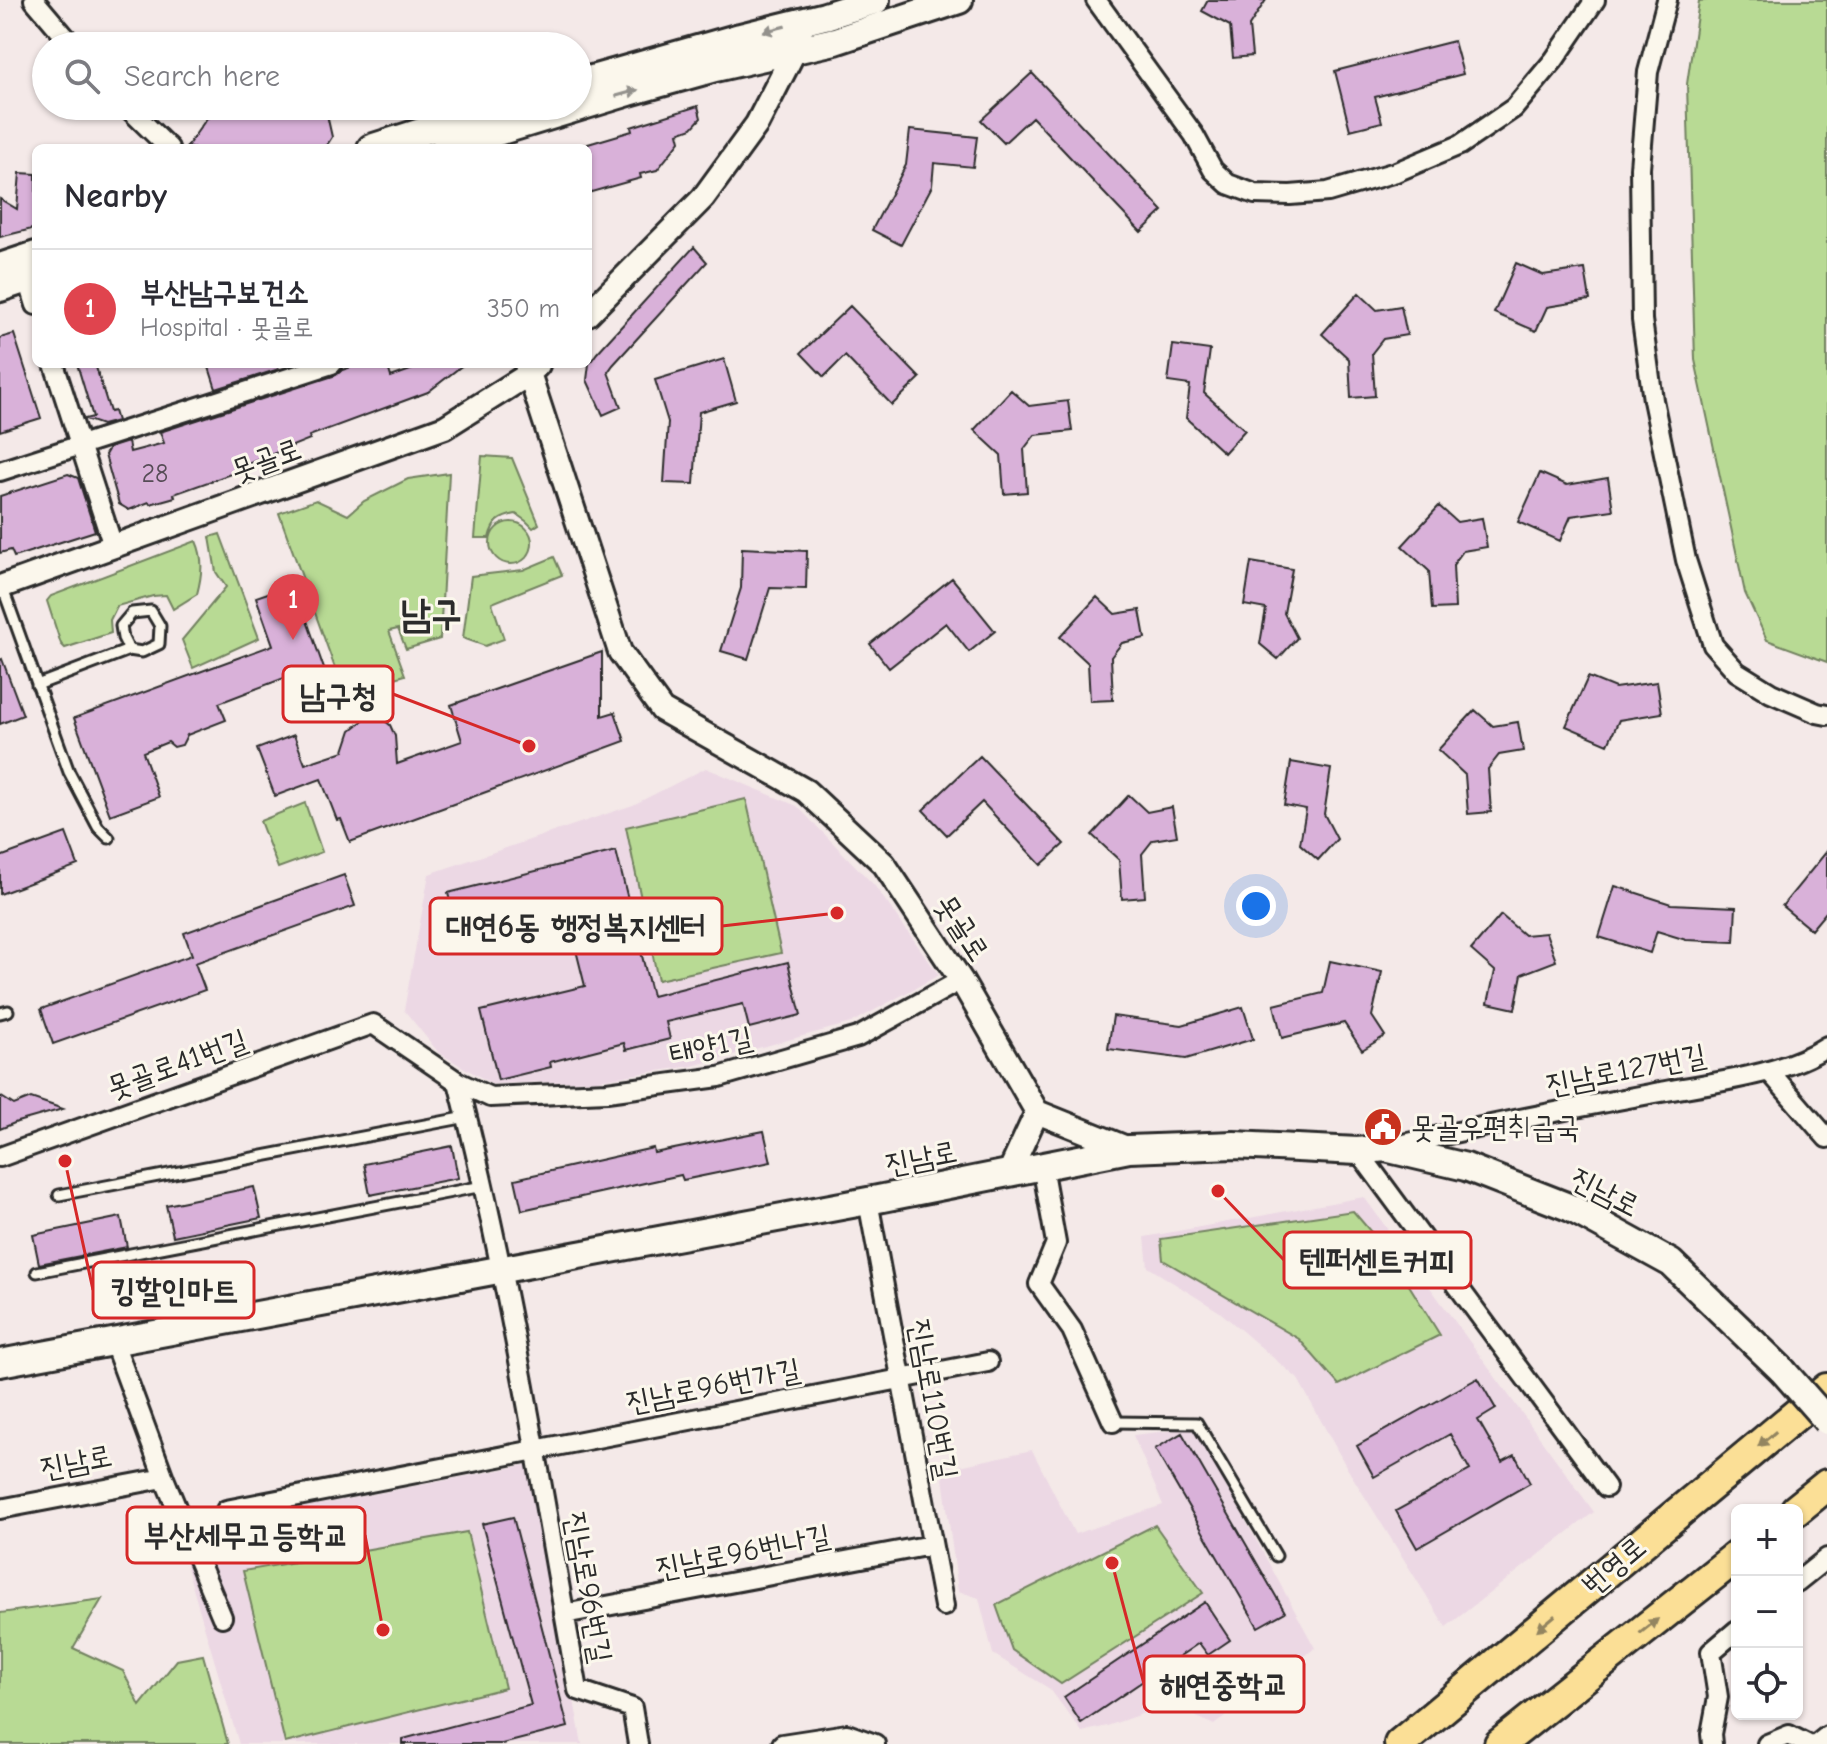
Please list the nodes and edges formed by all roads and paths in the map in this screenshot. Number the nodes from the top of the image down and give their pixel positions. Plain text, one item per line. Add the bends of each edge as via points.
1 (34, 0) edge
2 (876, 0) edge
3 (959, 0) edge
4 (1096, 0) edge
5 (1595, 0) edge
6 (1667, 0) edge
7 (825, 16) junction
8 (61, 32) edge
9 (796, 48) junction
10 (592, 79) edge
11 (592, 102) edge
12 (140, 120) edge
13 (483, 120) edge
14 (528, 120) edge
15 (453, 141) edge
16 (165, 144) edge
17 (418, 144) edge
18 (15, 270) edge
19 (32, 298) edge
20 (592, 310) edge
21 (55, 368) edge
22 (319, 368) edge
23 (530, 368) edge
24 (531, 368) edge
25 (80, 444) junction
26 (0, 471) edge
27 (113, 546) junction
28 (1, 586) edge
29 (129, 650) junction
30 (37, 685) junction
31 (1827, 715) edge
32 (109, 838) dead end
33 (961, 980) junction
34 (1827, 1046) edge
35 (1769, 1071) junction
36 (458, 1082) junction
37 (1037, 1112) junction
38 (467, 1117) junction
39 (1827, 1138) edge
40 (1385, 1148) junction
41 (1129, 1149) junction
42 (1358, 1151) junction
43 (0, 1157) edge
44 (1042, 1166) junction
45 (1009, 1173) junction
46 (483, 1186) junction
47 (59, 1195) dead end
48 (868, 1201) junction
49 (501, 1269) junction
50 (37, 1272) dead end
51 (114, 1343) junction
52 (988, 1362) dead end
53 (0, 1363) edge
54 (901, 1378) junction
55 (1827, 1389) edge
56 (1827, 1421) edge
57 (1113, 1422) joint
58 (536, 1449) junction
59 (164, 1478) junction
60 (1827, 1485) edge
61 (1606, 1487) dead end
62 (1803, 1504) edge
63 (0, 1509) edge
64 (226, 1510) dead end
65 (931, 1545) junction
66 (1276, 1556) dead end
67 (1827, 1558) edge
68 (1731, 1561) edge
69 (1803, 1577) edge
70 (944, 1606) dead end
71 (564, 1614) junction
72 (222, 1617) dead end
73 (1731, 1635) edge
74 (1827, 1736) edge
75 (638, 1744) edge
76 (782, 1744) edge
77 (875, 1744) edge
78 (1400, 1744) edge
79 (1500, 1744) edge
80 (1712, 1744) edge
81 (1767, 1744) edge
82 (1807, 1744) edge
83 (1817, 1744) edge

1 - 8 street
2 - 7 main road
3 - 9 main road via 835,41
4 - 5 street via 1194,135 1213,170 1228,184 1255,194 1290,195 1328,192 1460,145 1514,108
6 - 31 street via 1648,72 1641,154 1642,320 1686,560 1713,645 1737,672 1771,693
7 - 9 street
7 -> 10 main road
11 -> 9 main road
9 - 20 street via 757,124 703,198
12 - 16 street
13 - 15 main road
15 -> 14 main road
15 - 17 main road
18 - 19 street
21 - 25 street
22 - 25 street
23 - 27 street, 못골로 via 445,427
24 - 33 street, 못골로 via 620,652 662,710 806,791 884,864
25 - 26 street
25 - 27 street
27 - 28 street, 못골로
28 - 30 lane
29 - 29 lane via 142,652 159,644 160,626 151,611 132,613 121,626
29 - 30 lane
30 - 32 lane via 69,772
33 - 36 street, 태양1길 via 858,1037 719,1077 607,1092 490,1097
33 - 37 street, 못골로
34 - 35 street, 진남로127번길
35 - 39 street
35 - 40 street, 진남로127번길
36 - 38 street
36 - 43 street, 못골로41번길 via 373,1024
37 - 41 street
37 - 45 street
38 - 46 street
38 - 47 lane
40 - 42 main road, 진남로
40 - 56 main road, 진남로, bridge via 1466,1167 1571,1208 1671,1263
41 - 42 main road, 진남로 via 1234,1145
41 - 44 main road, 진남로
42 - 61 street
44 - 45 main road, 진남로
44 - 57 street via 1056,1243 1039,1284 1072,1330
45 - 48 main road, 진남로
46 - 49 street
46 - 50 lane
48 - 49 main road, 진남로
48 - 54 street, 진남로110번길
49 - 51 main road, 진남로
49 - 58 street, 진남로96번길
51 - 53 main road, 진남로
51 - 59 street, 진남로
52 - 54 street, 진남로96번가길
54 - 58 street, 진남로96번가길
54 - 65 street, 진남로110번길
55 -> 78 highway, 번영로
57 - 66 lane via 1197,1423
58 - 64 street
58 - 71 street, 진남로96번길
59 - 63 street, 진남로
59 - 72 street, 진남로
60 - 62 highway
65 - 70 street, 진남로110번길
65 - 71 street, 진남로96번나길
67 - 69 street
79 -> 68 highway
71 - 75 street, 진남로96번길 via 578,1690 632,1708
73 - 80 street via 1711,1652 1718,1697
74 - 83 street
76 - 77 street via 847,1734
81 - 82 street via 1789,1735

